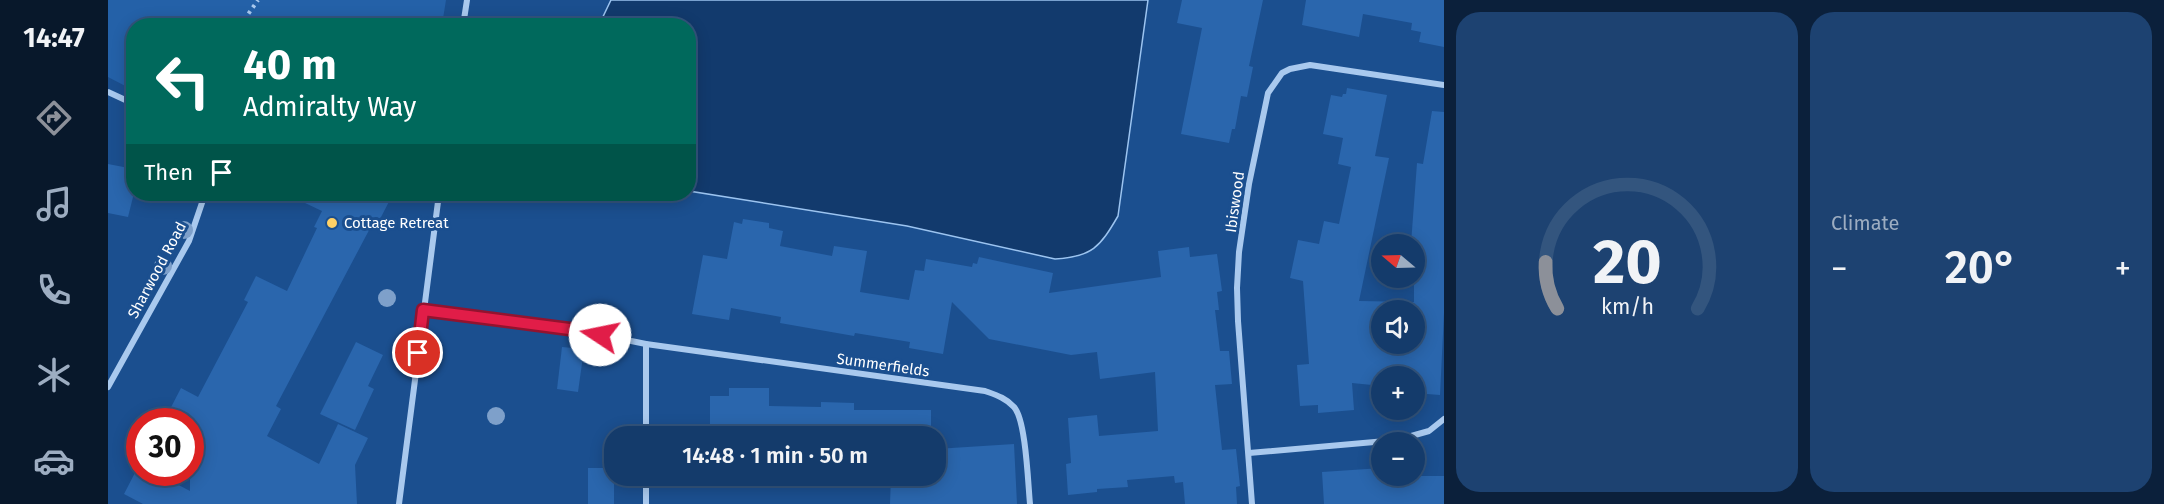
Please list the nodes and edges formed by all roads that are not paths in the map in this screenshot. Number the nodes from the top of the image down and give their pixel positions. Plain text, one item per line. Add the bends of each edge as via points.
1 (467, 0) edge
2 (464, 18) edge
3 (1444, 85) edge
4 (108, 92) edge
5 (126, 100) edge
6 (203, 201) edge
7 (438, 201) edge
8 (423, 310) junction
9 (646, 344) junction
10 (108, 387) edge
11 (1444, 419) edge
12 (646, 426) edge
13 (1249, 453) junction
14 (646, 486) edge
15 (399, 504) edge
16 (646, 504) edge
17 (1030, 504) edge
18 (1252, 504) edge

1 - 2 street
3 - 13 street, Ibiswood via 1310,65 1282,73 1268,93 1249,184 1237,288
4 - 5 street
6 - 10 street, Sharwood Road via 189,241
7 - 8 street
8 - 9 street, Summerfields via 577,330
8 - 15 street
9 - 12 street
9 - 17 street, Summerfields via 985,391 1003,398 1016,408 1022,426
11 - 13 street via 1429,431 1397,440
13 - 18 street, Ibiswood
14 - 16 street

